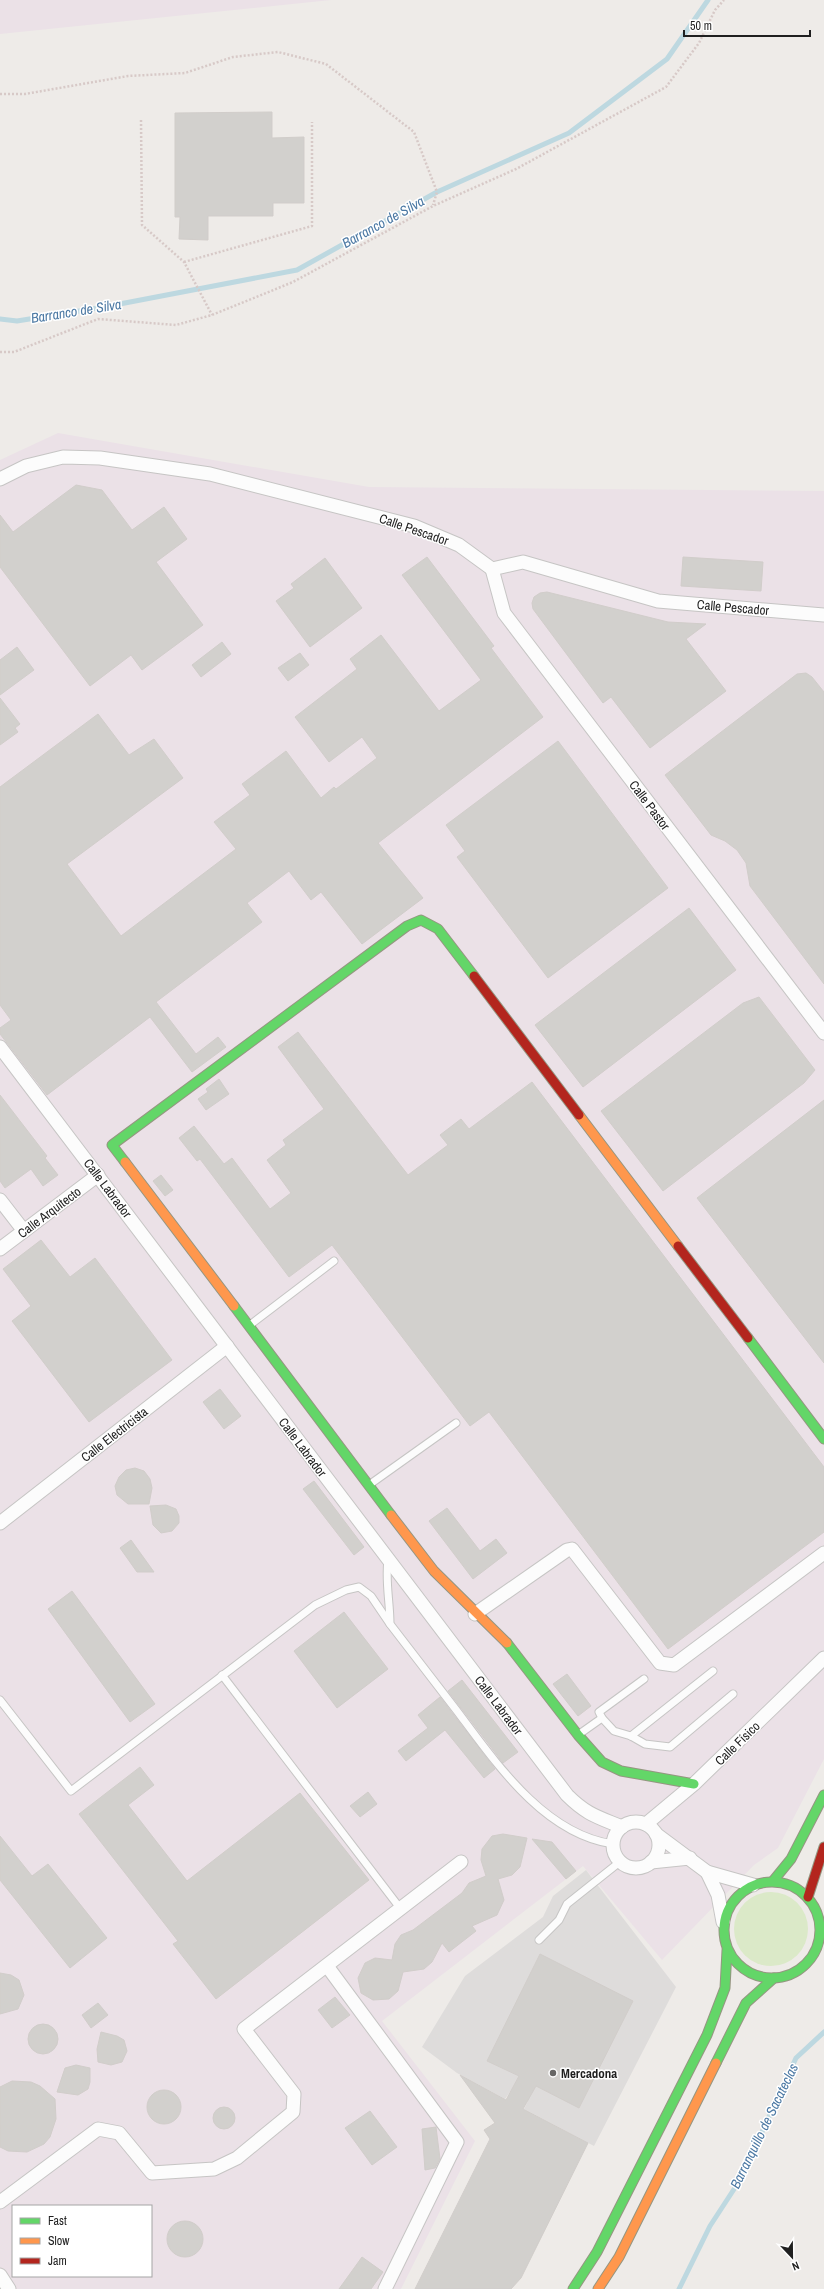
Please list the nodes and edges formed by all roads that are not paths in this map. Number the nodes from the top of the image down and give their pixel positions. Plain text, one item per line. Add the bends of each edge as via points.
1 (0, 480) edge
2 (492, 569) junction
3 (824, 614) edge
4 (824, 1033) edge
5 (0, 1047) edge
6 (98, 1175) junction
7 (0, 1200) edge
8 (24, 1231) junction
9 (0, 1249) edge
10 (334, 1261) dead end
11 (249, 1326) junction
12 (227, 1346) junction
13 (456, 1423) dead end
14 (824, 1439) edge
15 (369, 1485) junction
16 (0, 1523) edge
17 (824, 1553) edge
18 (388, 1560) junction
19 (475, 1614) junction
20 (390, 1624) junction
21 (824, 1658) edge
22 (713, 1671) dead end
23 (222, 1675) junction
24 (644, 1679) dead end
25 (733, 1694) dead end
26 (0, 1700) edge
27 (602, 1718) junction
28 (578, 1735) junction
29 (631, 1736) junction
30 (694, 1784) junction
31 (824, 1795) edge
32 (646, 1824) junction
33 (622, 1827) junction
34 (656, 1834) junction
35 (613, 1844) junction
36 (824, 1847) edge
37 (690, 1858) junction
38 (621, 1861) junction
39 (461, 1862) dead end
40 (651, 1862) junction
41 (708, 1872) junction
42 (773, 1881) junction
43 (753, 1885) junction
44 (808, 1897) junction
45 (400, 1908) junction
46 (723, 1922) junction
47 (539, 1940) dead end
48 (727, 1950) junction
49 (327, 1966) junction
50 (774, 1978) junction
51 (0, 2202) edge
52 (0, 2275) edge
53 (9, 2289) edge
54 (385, 2289) edge
55 (572, 2289) edge
56 (598, 2289) edge

1 - 2 street, Calle Pescador via 26,466 63,457 100,458 210,474 414,526 458,545
2 - 3 street, Calle Pescador via 523,562 658,601
2 - 4 street, Calle Pastor via 504,613
5 - 6 street, Calle Labrador
6 - 8 street, Calle Arquitecto
6 - 12 street, Calle Labrador
7 - 8 street
8 - 9 street, Calle Arquitecto
10 - 11 lane
11 - 14 street via 112,1145 407,926 421,920 438,929
11 - 15 street
12 - 16 street, Calle Electricista
12 - 18 street, Calle Labrador
13 - 15 lane
15 - 19 street via 434,1571
17 - 19 street via 674,1665 660,1664 572,1549
18 - 20 lane via 385,1578 390,1597
18 - 33 street, Calle Labrador via 567,1796 581,1810
19 - 28 street via 511,1648
20 - 23 lane via 371,1596 359,1588 346,1590 315,1605
20 - 35 lane via 499,1766 532,1801 568,1828 595,1842
21 - 30 street, Calle Físico
22 - 29 lane
23 - 26 lane via 71,1791
23 - 45 lane
24 - 27 lane via 599,1712
25 - 29 lane via 670,1747 645,1744
27 - 28 lane
27 - 29 lane via 614,1731
28 - 30 street via 602,1762 622,1771
30 - 32 street, Calle Físico
31 - 42 street via 791,1859
32 - 33 street via 631,1822
32 - 34 street
33 - 35 street via 614,1837
34 - 37 street
34 - 40 street via 658,1849
35 - 38 street via 614,1852
36 - 44 street
37 - 40 street
37 - 41 street
38 - 40 street via 637,1868
38 - 47 lane via 567,1904 559,1920
39 - 45 street
41 - 43 street
41 - 46 street via 718,1895
42 - 43 street
42 - 44 street via 792,1885
43 - 46 street via 736,1896
44 - 50 street via 816,1910 820,1925 819,1941 813,1955 803,1967 789,1975
45 - 49 street
46 - 48 street via 723,1937
48 - 50 street via 739,1966 755,1976
48 - 55 street via 725,1988 707,2035 597,2252
49 - 51 street via 244,2029 294,2094 293,2112 237,2158 214,2169 152,2173 119,2133 98,2129
49 - 54 street via 457,2142
50 - 56 street via 746,2003 619,2257
52 - 53 street

